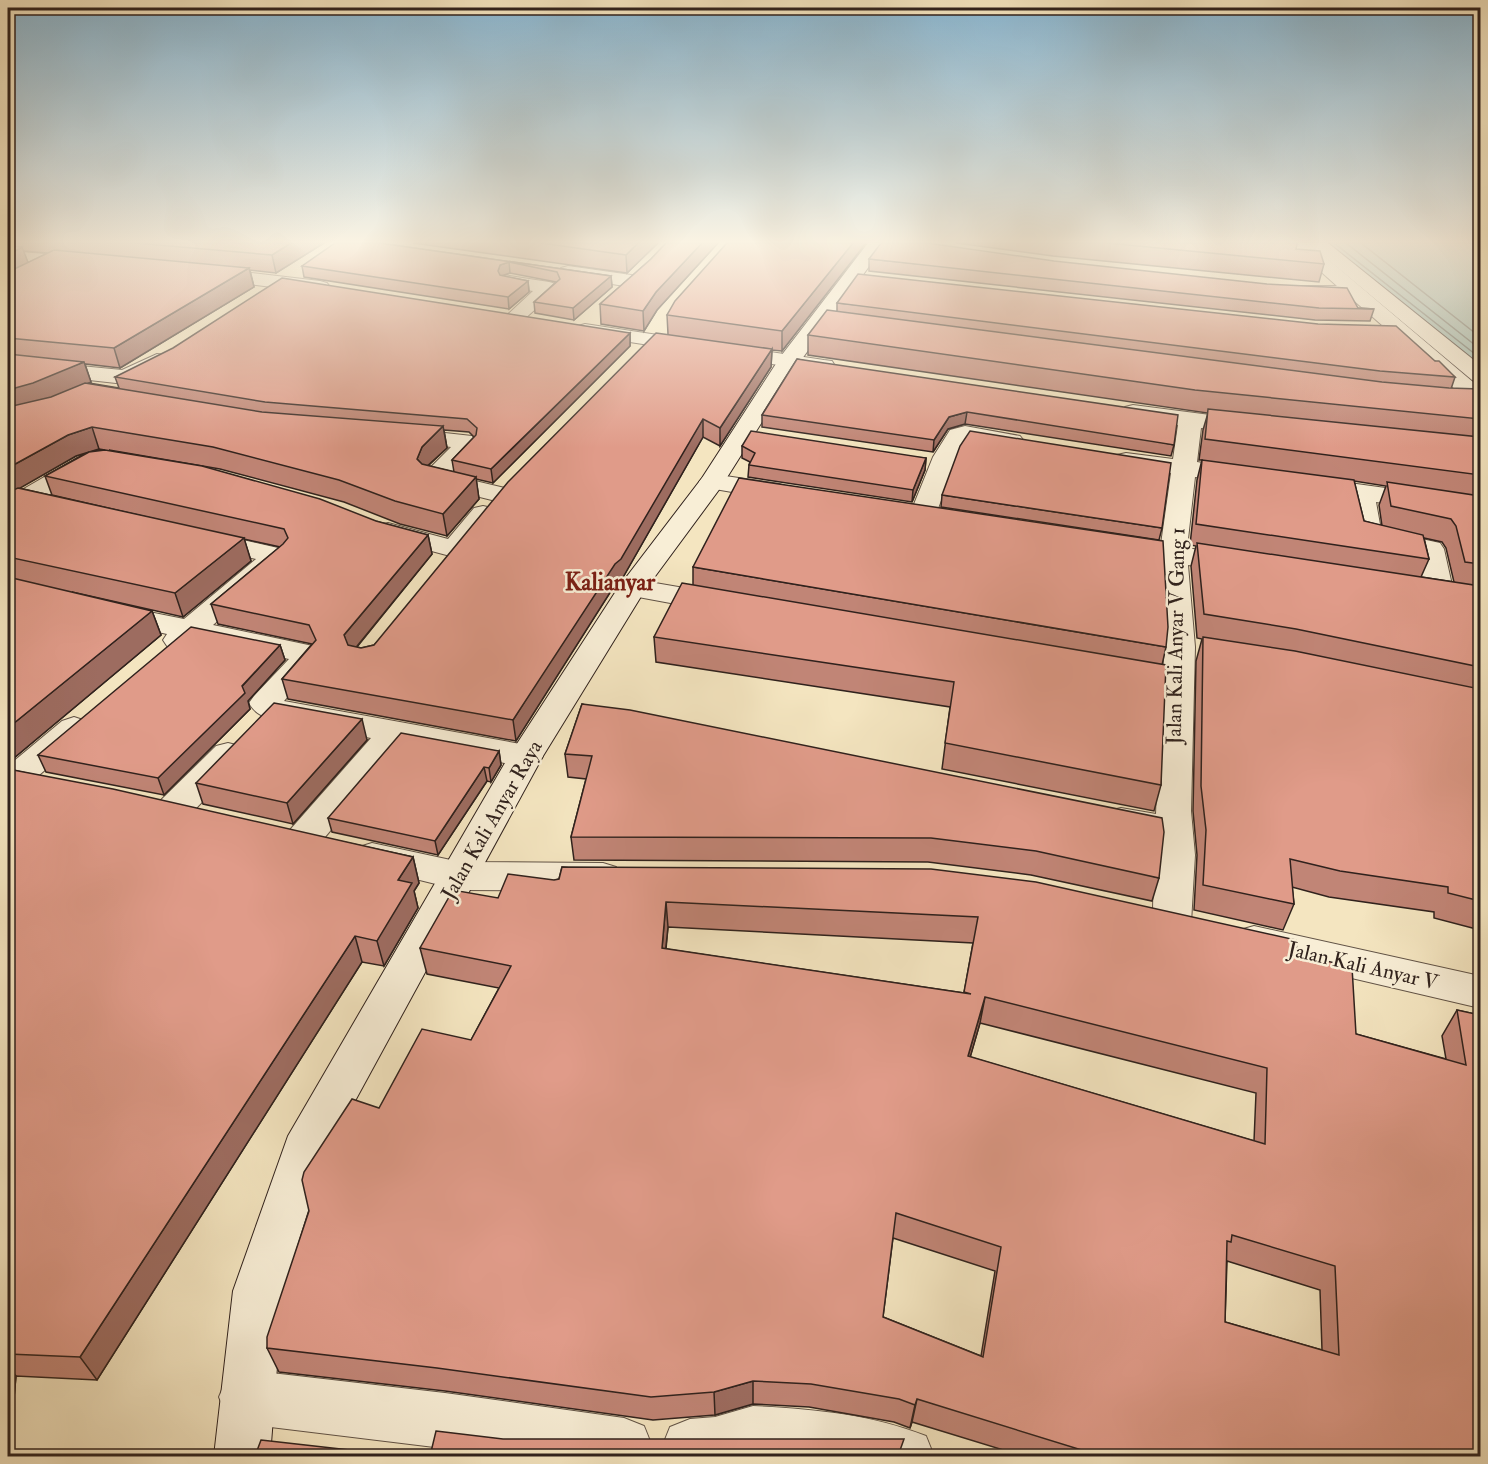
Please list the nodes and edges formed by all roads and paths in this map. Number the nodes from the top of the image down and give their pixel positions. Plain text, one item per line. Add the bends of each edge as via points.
1 (522, 311) edge
2 (840, 311) edge
3 (1378, 311) edge
4 (1401, 311) edge
5 (491, 315) edge
6 (514, 318) junction
7 (536, 322) edge
8 (580, 324) edge
9 (1400, 330) junction
10 (1370, 331) edge
11 (176, 348) edge
12 (789, 361) junction
13 (8, 365) edge
14 (848, 370) edge
15 (1480, 375) edge
16 (120, 388) junction
17 (92, 394) edge
18 (1451, 400) edge
19 (1480, 400) edge
20 (1107, 408) edge
21 (1190, 420) junction
22 (1271, 429) edge
23 (383, 433) edge
24 (1032, 444) edge
25 (1098, 455) edge
26 (105, 458) edge
27 (1183, 468) junction
28 (712, 482) junction
29 (1361, 493) junction
30 (806, 496) edge
31 (15, 503) edge
32 (1447, 505) junction
33 (58, 506) edge
34 (1480, 509) edge
35 (923, 514) edge
36 (371, 525) edge
37 (1454, 533) edge
38 (184, 535) edge
39 (1094, 541) edge
40 (454, 549) junction
41 (1173, 554) junction
42 (1265, 568) edge
43 (432, 576) edge
44 (632, 588) junction
45 (1470, 598) edge
46 (88, 608) edge
47 (748, 608) edge
48 (190, 630) junction
49 (1180, 647) junction
50 (1212, 652) edge
51 (154, 660) edge
52 (1096, 668) edge
53 (1177, 682) junction
54 (559, 705) junction
55 (272, 709) junction
56 (92, 712) edge
57 (594, 712) edge
58 (395, 732) junction
59 (526, 756) junction
60 (10, 779) edge
61 (57, 788) edge
62 (173, 811) edge
63 (1094, 814) edge
64 (1175, 831) junction
65 (460, 876) junction
66 (635, 877) edge
67 (1184, 926) joint
68 (1480, 992) edge
69 (246, 1397) junction
70 (242, 1456) edge
71 (906, 1456) edge

1 - 6 street
2 - 12 street, Jalan Kali Anyar Raya
3 - 9 street
4 - 15 street
5 - 6 street
6 - 7 street
8 - 12 street via 649,340
9 - 10 street
9 - 19 street
11 - 16 street
12 - 14 street
12 - 28 street, Jalan Kali Anyar Raya via 754,435
13 - 16 street
16 - 17 street
18 - 19 street
20 - 21 street
21 - 22 street
21 - 27 street, Jalan Kali Anyar V Gang 1
23 - 40 street via 460,439 464,448 436,479 509,486
24 - 35 street via 961,434 950,448 931,461
25 - 27 street
26 - 31 street via 86,463
27 - 29 street
27 - 41 street, Jalan Kali Anyar V Gang 1
28 - 30 street
28 - 44 street, Jalan Kali Anyar Raya
29 - 32 street
29 - 45 street via 1369,535 1430,549 1428,592
31 - 33 street
32 - 34 street
32 - 37 street
36 - 40 street
38 - 48 street via 277,556
39 - 41 street
40 - 43 street
41 - 42 street
41 - 49 street, Jalan Kali Anyar V Gang 1
44 - 47 street
44 - 54 street, Jalan Kali Anyar Raya
46 - 48 street
48 - 51 street
48 - 55 street via 302,652 302,664 265,703
49 - 50 street
49 - 53 street, Jalan Kali Anyar V Gang 1
52 - 53 street
53 - 64 street, Jalan Kali Anyar V Gang 1
54 - 57 street
54 - 59 street, Jalan Kali Anyar Raya
55 - 58 street
55 - 62 street
56 - 60 street
58 - 59 street
58 - 65 street via 285,836
59 - 65 street, Jalan Kali Anyar Raya
60 - 61 street
63 - 64 street
64 - 67 street, Jalan Kali Anyar V Gang 1
65 - 66 street
65 - 69 street, Jalan Kali Anyar Raya via 304,1151 258,1291
67 - 68 street, Jalan Kali Anyar V
69 - 70 street, Jalan Kali Anyar Raya
69 - 71 street via 446,1420 653,1450 715,1445 753,1433 809,1436

